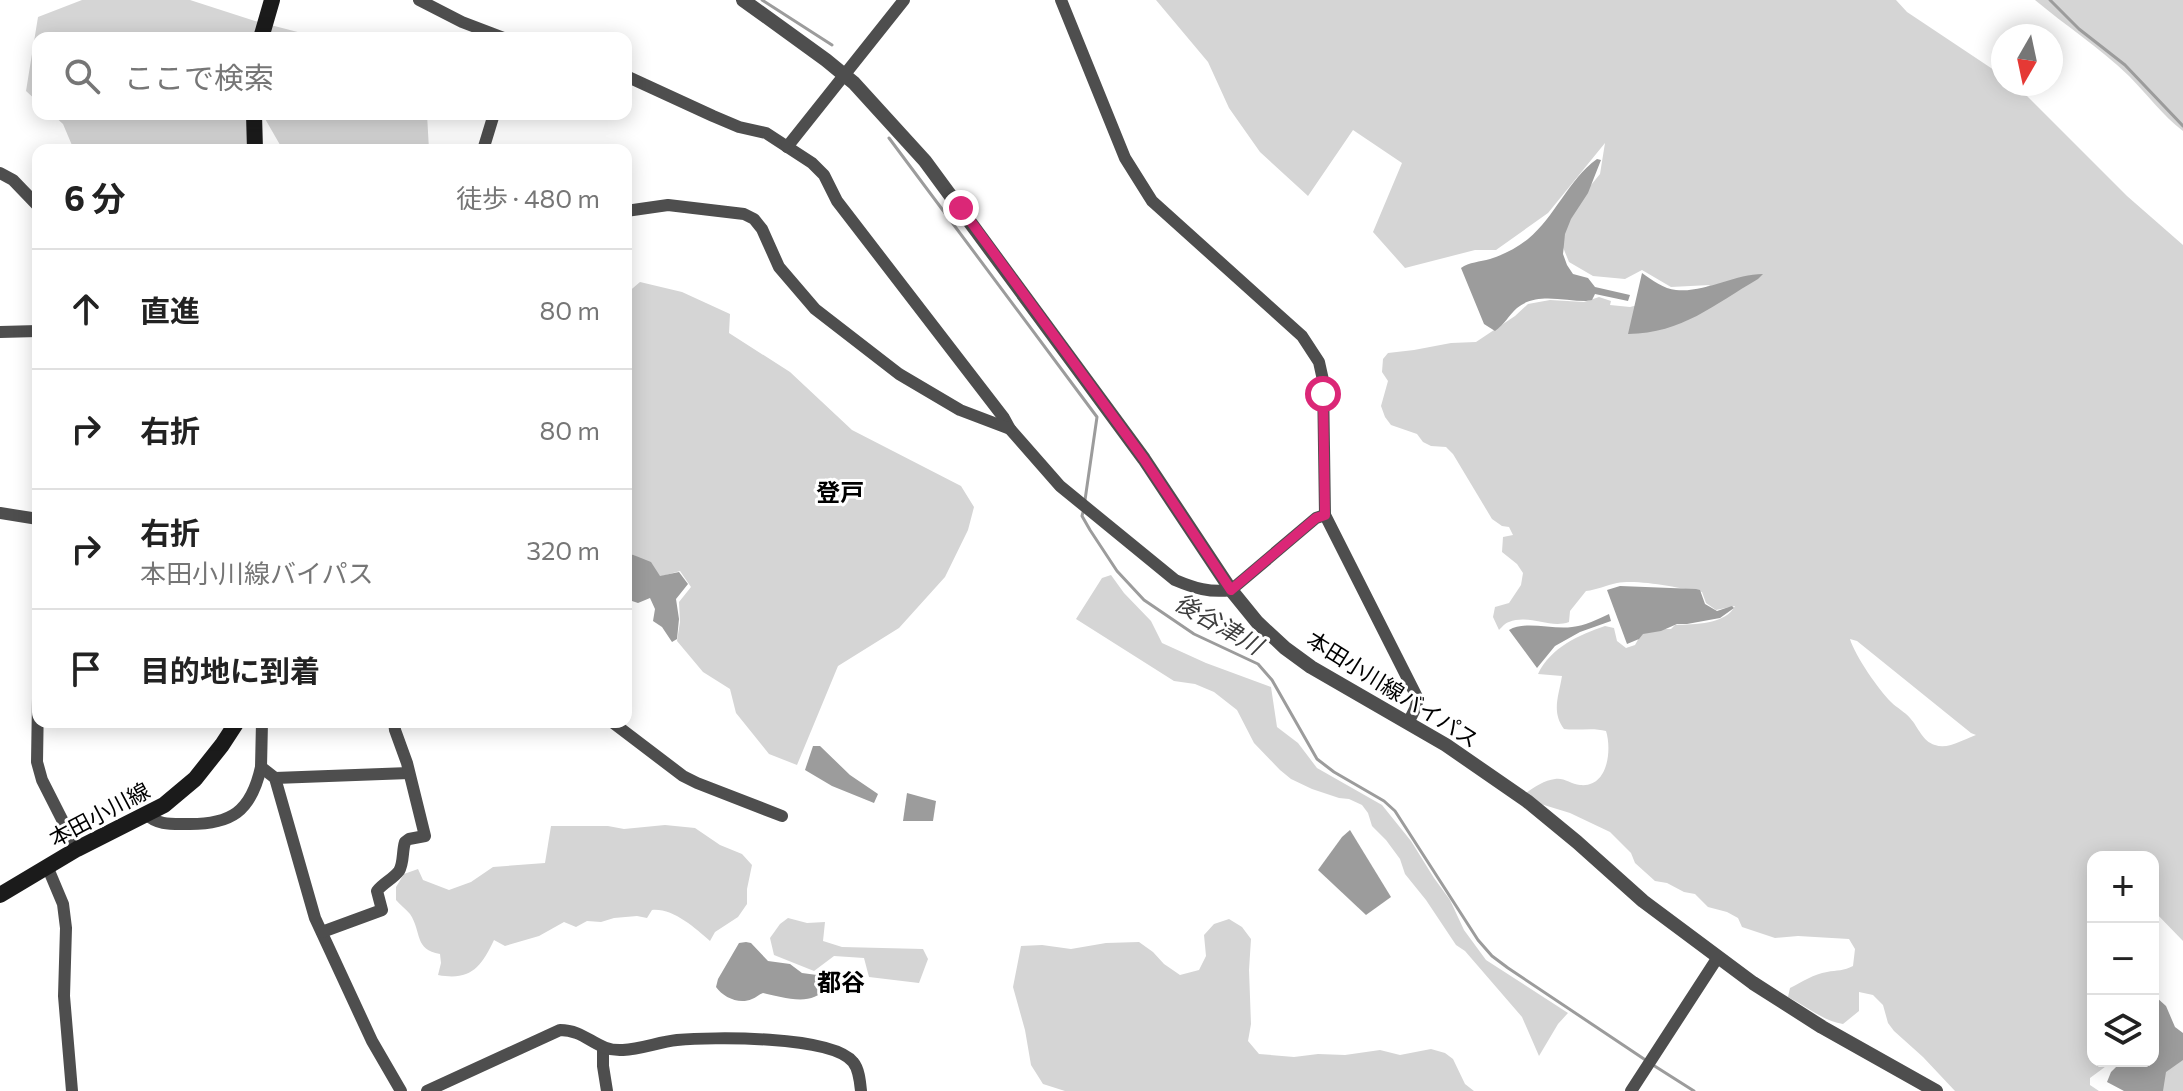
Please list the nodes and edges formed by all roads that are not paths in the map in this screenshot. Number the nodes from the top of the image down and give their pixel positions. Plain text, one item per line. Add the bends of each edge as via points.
1 (272, 0) edge
2 (419, 0) edge
3 (743, 0) edge
4 (904, 0) edge
5 (1061, 0) edge
6 (263, 32) edge
7 (489, 32) edge
8 (844, 74) junction
9 (632, 79) edge
10 (254, 120) edge
11 (492, 120) edge
12 (255, 144) edge
13 (485, 144) edge
14 (787, 147) junction
15 (0, 173) edge
16 (32, 200) edge
17 (632, 210) edge
18 (32, 331) edge
19 (0, 332) edge
20 (1010, 429) junction
21 (0, 513) edge
22 (1325, 515) junction
23 (32, 518) edge
24 (1231, 590) junction
25 (1408, 723) junction
26 (38, 728) edge
27 (233, 728) edge
28 (262, 728) edge
29 (395, 728) edge
30 (620, 728) edge
31 (261, 767) junction
32 (409, 773) junction
33 (275, 778) junction
34 (146, 814) junction
35 (782, 816) dead end
36 (77, 849) junction
37 (47, 866) junction
38 (0, 895) edge
39 (322, 932) junction
40 (1718, 957) junction
41 (603, 1048) junction
42 (72, 1091) edge
43 (401, 1091) edge
44 (427, 1091) edge
45 (607, 1091) edge
46 (861, 1091) edge
47 (1631, 1091) edge
48 (1936, 1091) edge

1 - 6 main road
2 - 7 street
3 - 8 street, 本田小川線バイパス
4 - 8 street
5 - 22 street via 1125,158 1152,201 1302,336 1319,362
8 - 14 street
8 - 24 street, 本田小川線バイパス via 888,118 961,208 1144,459
9 - 14 street via 739,127 766,133
10 - 12 main road
11 - 13 street
14 - 20 street via 824,175 837,201
15 - 16 street
17 - 20 street via 668,205 754,219 779,267 815,309 899,374 960,410
18 - 19 street
20 - 24 street via 1060,486 1175,580 1195,589
21 - 23 street
22 - 24 street
22 - 25 street via 1418,699
24 - 25 street, 本田小川線バイパス via 1257,622 1302,661
25 - 40 street, 本田小川線バイパス via 1527,801 1643,901
26 - 36 street via 39,771
27 - 34 main road, 本田小川線 via 195,779
28 - 31 street
29 - 32 street
30 - 35 street via 683,776
31 - 33 street
31 - 34 street via 249,801 222,821 168,824
32 - 33 street
32 - 39 street via 425,836 405,842 398,872 377,891 382,910
33 - 39 street
34 - 36 main road, 本田小川線
36 - 37 main road, 本田小川線
37 - 38 main road, 本田小川線
37 - 42 street via 63,904 66,928 64,996
39 - 43 street
40 - 47 street
40 - 48 street, 本田小川線バイパス via 1812,1021
41 - 44 street via 583,1034 560,1030
41 - 45 street
41 - 46 street via 714,1039 802,1043 848,1057 855,1064

